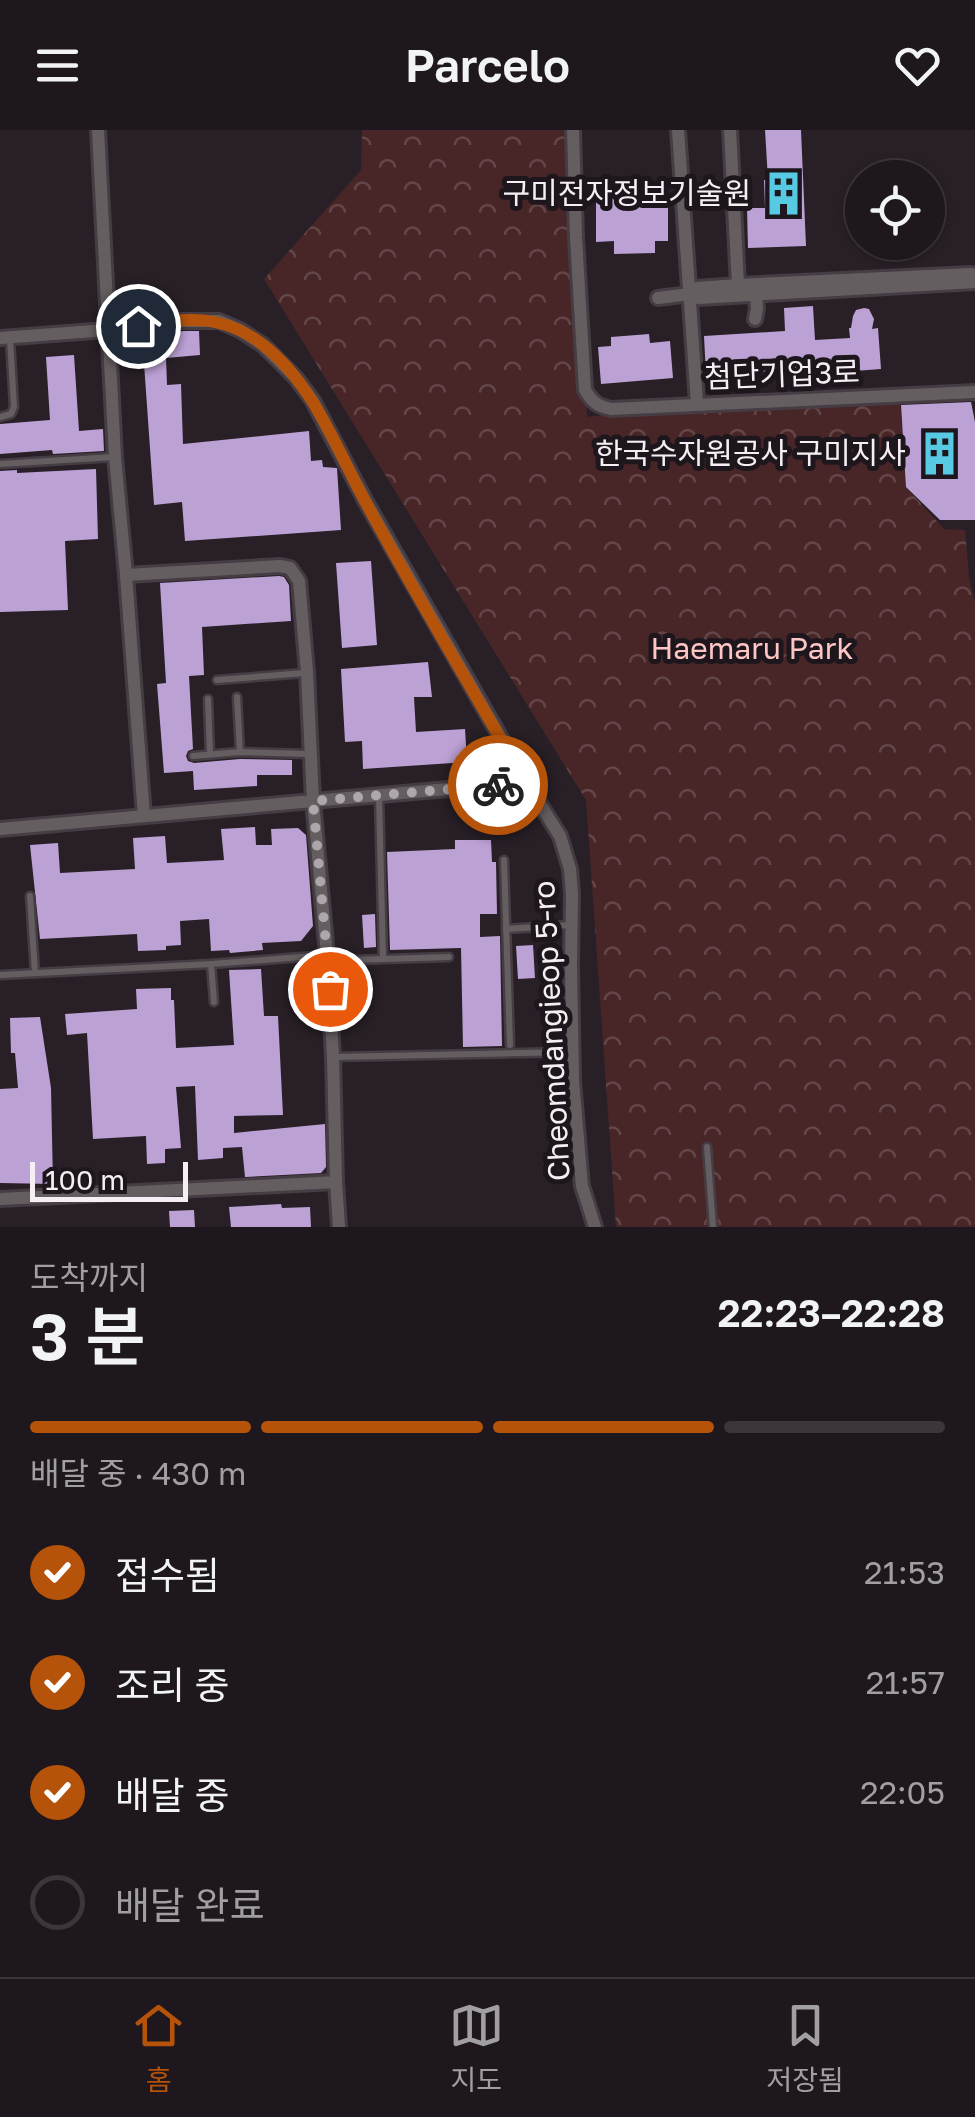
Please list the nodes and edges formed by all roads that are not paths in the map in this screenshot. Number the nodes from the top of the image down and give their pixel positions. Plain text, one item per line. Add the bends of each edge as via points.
1 (98, 130) edge
2 (573, 130) edge
3 (678, 130) edge
4 (730, 130) edge
5 (975, 278) edge
6 (895, 282) junction
7 (738, 285) junction
8 (690, 293) junction
9 (756, 295) junction
10 (658, 298) dead end
11 (899, 302) dead end
12 (755, 319) dead end
13 (108, 330) junction
14 (5, 338) edge
15 (13, 391) junction
16 (0, 392) edge
17 (975, 392) edge
18 (697, 404) junction
19 (0, 417) edge
20 (115, 457) junction
21 (0, 464) edge
22 (126, 576) junction
23 (307, 672) junction
24 (217, 680) dead end
25 (238, 697) dead end
26 (208, 699) dead end
27 (240, 752) junction
28 (210, 754) junction
29 (310, 754) junction
30 (193, 756) dead end
31 (526, 782) junction
32 (379, 796) junction
33 (313, 801) junction
34 (144, 816) junction
35 (0, 829) edge
36 (504, 860) dead end
37 (30, 896) dead end
38 (572, 925) junction
39 (506, 928) junction
40 (328, 955) junction
41 (449, 957) dead end
42 (383, 958) junction
43 (352, 960) dead end
44 (210, 964) junction
45 (35, 972) junction
46 (0, 975) edge
47 (214, 1002) dead end
48 (510, 1045) dead end
49 (572, 1052) junction
50 (333, 1057) junction
51 (706, 1147) dead end
52 (336, 1182) junction
53 (0, 1199) edge
54 (339, 1227) edge
55 (595, 1227) edge
56 (713, 1227) edge

1 - 13 street
2 - 18 street, 첨단기업3로 via 585,390 592,402 611,409
3 - 8 street
4 - 7 street
5 - 6 street
6 - 7 street
6 - 9 street
6 - 11 street
7 - 8 street
8 - 9 street
8 - 10 street
8 - 18 street
9 - 12 street
13 - 14 street, Cheomdangieop 5-ro
13 - 20 street
13 - 31 street, Cheomdangieop 5-ro via 218,321 263,345 296,378
14 - 15 lane
15 - 16 lane
15 - 19 lane via 11,414
17 - 18 street, 첨단기업3로
20 - 21 lane
20 - 22 street
22 - 23 street via 290,568 298,580
22 - 34 street
23 - 24 lane
23 - 29 street
25 - 27 lane
26 - 28 lane
27 - 28 lane
27 - 29 lane
28 - 30 lane
29 - 33 street
31 - 32 street
31 - 38 street, Cheomdangieop 5-ro via 565,851
32 - 33 street
32 - 42 lane
33 - 34 street
33 - 40 street
34 - 35 street
36 - 39 lane
37 - 45 lane
38 - 39 lane
38 - 49 street, Cheomdangieop 5-ro
39 - 48 lane
40 - 44 lane
40 - 50 street
41 - 42 lane
42 - 43 lane
44 - 45 lane
44 - 47 lane
45 - 46 lane
49 - 50 lane
49 - 55 street, Cheomdangieop 5-ro via 582,1186
50 - 52 street
51 - 56 lane
52 - 53 street
52 - 54 street

